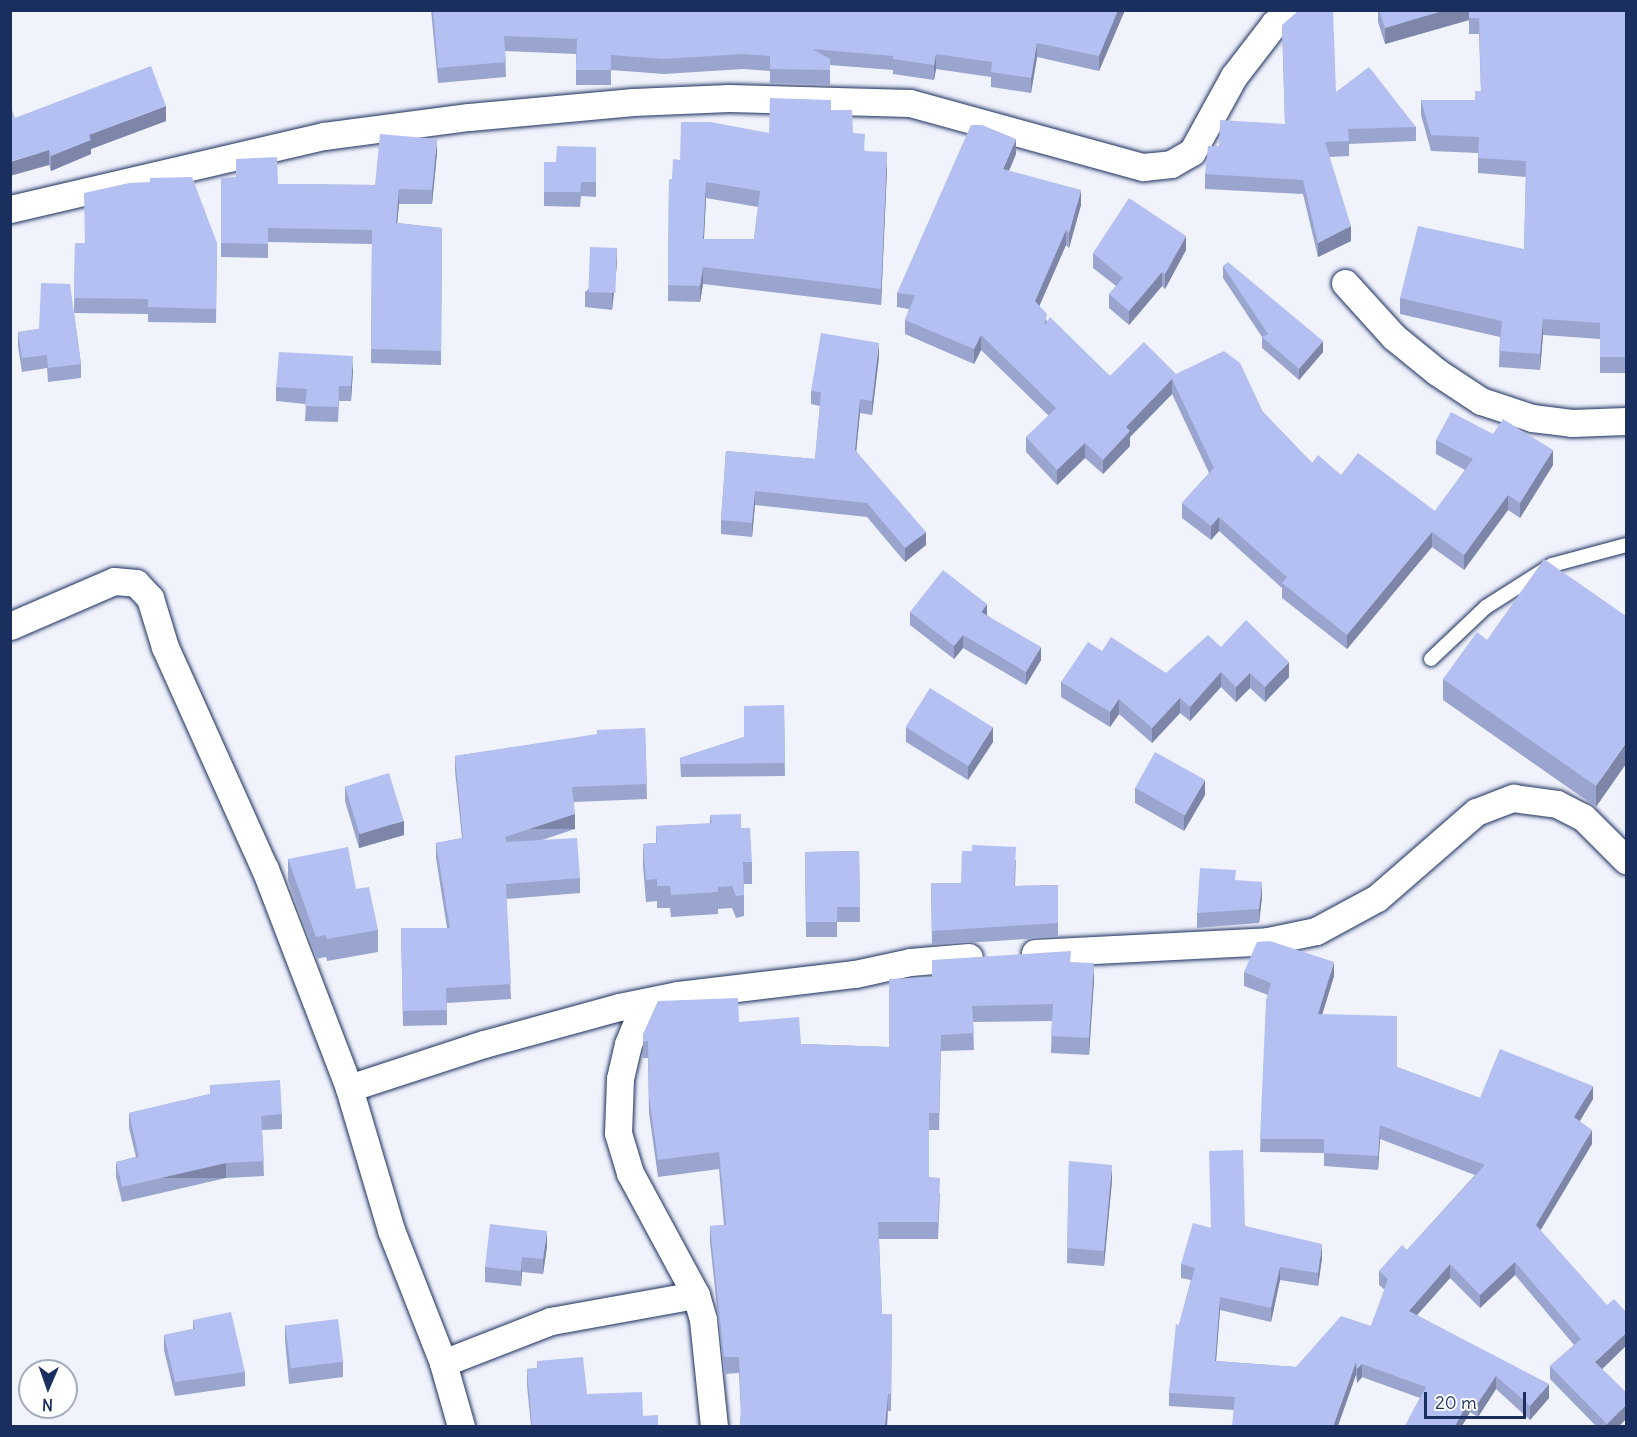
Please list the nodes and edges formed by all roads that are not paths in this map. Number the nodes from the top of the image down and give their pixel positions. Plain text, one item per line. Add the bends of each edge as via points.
1 (1293, 10) edge
2 (10, 209) edge
3 (1345, 282) dead end
4 (1626, 421) edge
5 (1626, 544) edge
6 (10, 626) edge
7 (1431, 659) dead end
8 (1626, 860) edge
9 (652, 1001) junction
10 (350, 1088) junction
11 (696, 1294) junction
12 (443, 1363) junction
13 (461, 1426) edge
14 (714, 1426) edge

1 - 2 street via 1274,24 1234,76 1192,152 1171,164 1143,167 910,103 729,98 633,102 469,117 324,136
3 - 4 street via 1394,338 1481,401 1532,418 1572,423
5 - 7 lane via 1552,565 1486,607
6 - 10 street via 114,581 136,583 150,598 165,646 265,869
8 - 9 street via 1583,817 1557,804 1513,798 1476,812 1377,898 1316,931 1268,941 910,962 855,974
9 - 10 street via 484,1044
9 - 11 street via 639,1017 628,1044 620,1079 618,1133 630,1173
10 - 12 street via 392,1230
11 - 12 street via 551,1321
11 - 14 street via 703,1320
12 - 13 street

